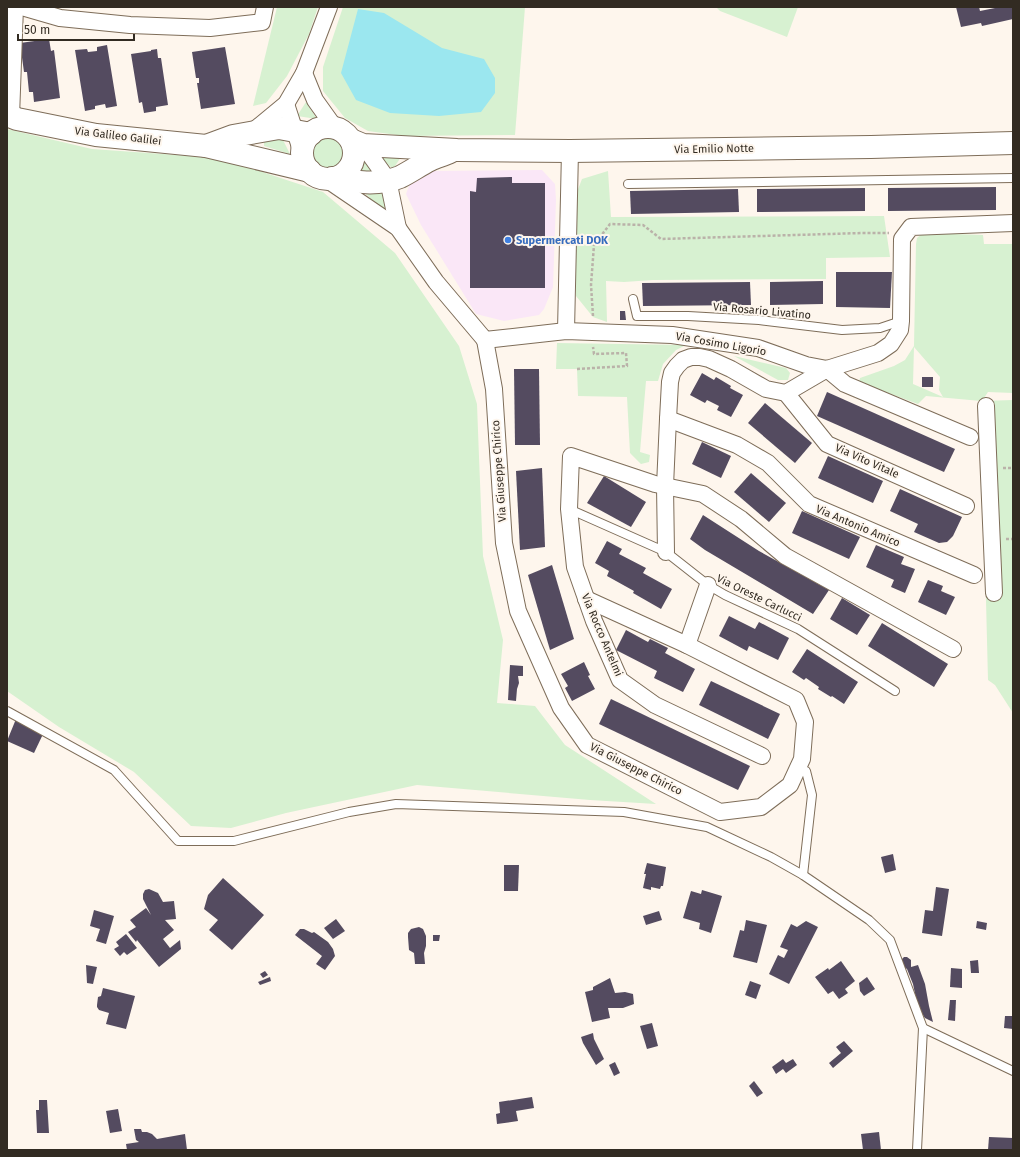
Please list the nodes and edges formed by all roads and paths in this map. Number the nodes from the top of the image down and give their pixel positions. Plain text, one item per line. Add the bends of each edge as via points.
1 (15, 7) edge
2 (22, 7) edge
3 (265, 7) edge
4 (329, 7) edge
5 (304, 73) junction
6 (286, 104) junction
7 (9, 116) edge
8 (302, 132) junction
9 (251, 133) junction
10 (349, 137) junction
11 (1013, 143) edge
12 (972, 144) junction
13 (206, 146) junction
14 (456, 150) junction
15 (1013, 150) edge
16 (570, 151) junction
17 (317, 171) junction
18 (1013, 178) edge
19 (388, 180) junction
20 (628, 184) dead end
21 (1013, 223) edge
22 (398, 228) junction
23 (906, 234) junction
24 (633, 299) dead end
25 (593, 317) dead end
26 (901, 321) junction
27 (566, 331) junction
28 (485, 340) junction
29 (593, 345) dead end
30 (577, 369) dead end
31 (827, 369) junction
32 (786, 393) junction
33 (986, 406) dead end
34 (668, 419) junction
35 (970, 437) dead end
36 (665, 486) junction
37 (966, 506) dead end
38 (569, 509) junction
39 (666, 552) junction
40 (974, 575) dead end
41 (708, 585) junction
42 (994, 593) dead end
43 (586, 599) junction
44 (687, 645) junction
45 (953, 649) dead end
46 (896, 691) dead end
47 (7, 711) edge
48 (762, 756) dead end
49 (798, 769) junction
50 (803, 875) junction
51 (923, 1028) junction
52 (1013, 1071) edge
53 (917, 1150) edge

1 - 7 street
2 - 3 street via 68,19 130,25 210,28 262,22
4 - 5 street
5 - 6 street
5 - 10 street via 315,100
6 - 8 street
6 - 9 street
7 - 13 street, Via Galileo Galilei via 96,135
8 - 9 street via 278,128
8 - 10 street via 326,127
8 - 17 street via 306,140 303,148
9 - 13 street
10 - 14 street, Via Emilio Notte
10 - 17 street via 354,148 354,156 347,170 340,175
10 - 19 street
11 - 12 street, Via Emilio Notte
12 - 15 street, Via Emilio Notte
12 - 16 street, Via Emilio Notte
13 - 17 street, Via Galileo Galilei
14 - 16 street, Via Emilio Notte
14 - 19 street, Via Galileo Galilei
16 - 27 street
17 - 19 street, Via Galileo Galilei via 355,182 372,183
17 - 22 street
18 - 20 lane
19 - 22 street
21 - 23 street via 911,227
22 - 28 street via 436,282
23 - 25 path via 661,239 643,225 610,224 594,245 591,284
23 - 26 street, Via Cosimo Ligorio via 902,239
24 - 26 lane, Via Rosario Livatino via 637,316 759,320 842,330 880,328
26 - 31 street, Via Cosimo Ligorio via 900,330 891,344 878,353
27 - 28 street, Via Cosimo Ligorio
27 - 31 street, Via Cosimo Ligorio via 672,335 758,348 806,365
28 - 49 street, Via Giuseppe Chirico via 494,388 504,543 518,611 561,708 587,745 720,812 761,807 790,785
29 - 30 path via 594,354 626,353 627,366
31 - 32 street
31 - 35 street via 845,384
32 - 34 street via 766,389 709,359 691,357 683,360 672,373
32 - 37 street, Via Vito Vitale via 827,444
33 - 42 street
34 - 36 street
34 - 40 street, Via Antonio Amico via 737,445 768,463 809,504
36 - 38 street, Via Rocco Antelmi via 571,456
36 - 39 street
36 - 45 street via 703,494 785,556
38 - 39 lane, Via Oreste Carlucci
38 - 43 street, Via Rocco Antelmi via 575,567
39 - 41 lane, Via Oreste Carlucci
41 - 44 street
41 - 46 lane, Via Oreste Carlucci via 798,629
43 - 44 street, Via Giuseppe Chirico
43 - 48 street, Via Rocco Antelmi via 620,680 655,705
44 - 49 street, Via Giuseppe Chirico via 796,700 805,722 802,760
47 - 50 lane via 114,770 178,841 234,841 349,812 396,804 624,812 707,827
49 - 50 lane via 806,771 812,795
50 - 51 lane via 869,920 890,940
51 - 52 lane
51 - 53 lane

